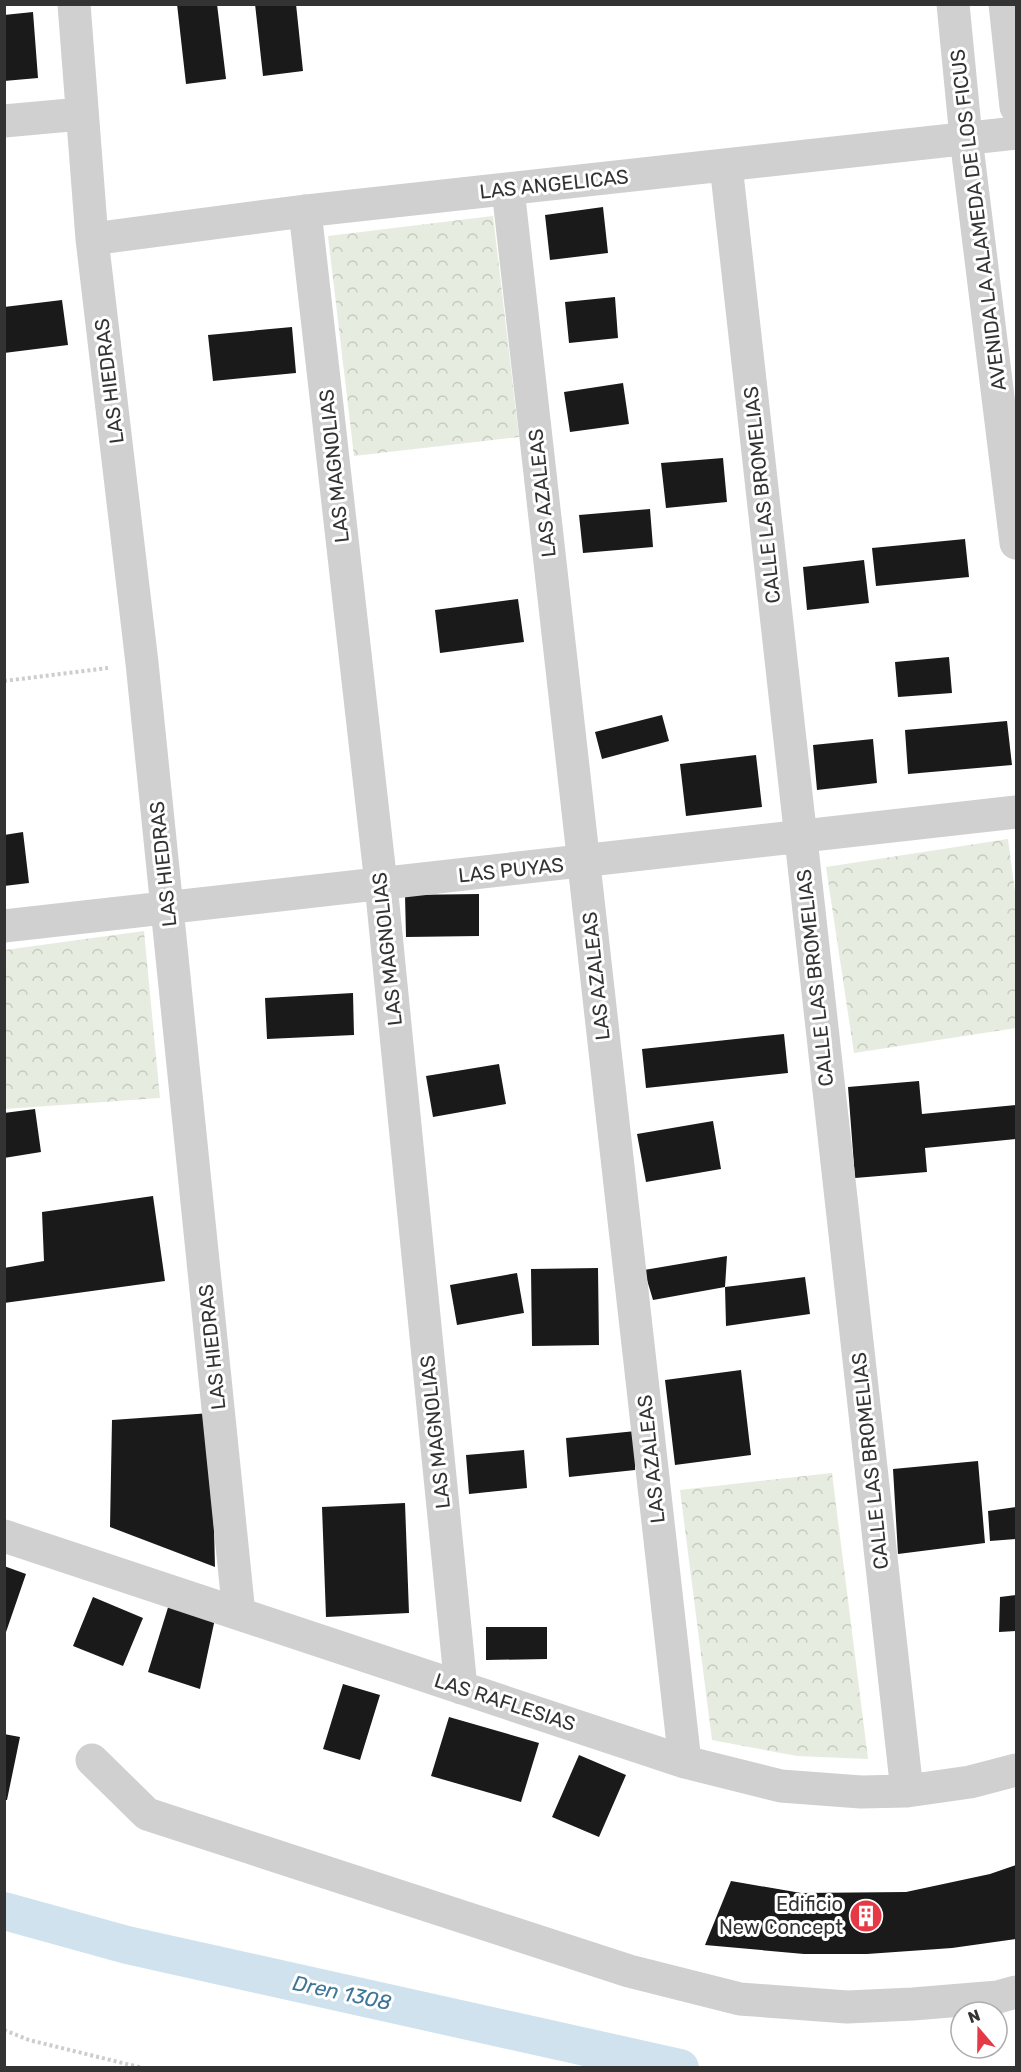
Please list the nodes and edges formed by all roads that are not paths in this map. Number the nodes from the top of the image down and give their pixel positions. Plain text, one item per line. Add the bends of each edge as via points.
1 (74, 4) edge
2 (953, 4) edge
3 (1005, 4) edge
4 (1017, 107) edge
5 (81, 114) junction
6 (4, 121) edge
7 (1017, 133) edge
8 (966, 138) junction
9 (726, 165) junction
10 (508, 189) junction
11 (305, 211) junction
12 (92, 239) junction
13 (1017, 543) edge
14 (1017, 812) edge
15 (799, 837) junction
16 (584, 861) junction
17 (381, 885) junction
18 (167, 909) junction
19 (4, 926) edge
20 (4, 1536) edge
21 (239, 1614) junction
22 (460, 1688) junction
23 (92, 1760) dead end
24 (685, 1762) junction
25 (1017, 1770) edge
26 (908, 1791) junction
27 (1017, 1992) edge

1 - 5 street, LAS HIEDRAS
2 - 8 street, AVENIDA LA ALAMEDA DE LOS FICUS
3 - 4 street
5 - 6 street
5 - 12 street, LAS HIEDRAS
7 - 8 street, LAS ANGELICAS
8 - 9 street, LAS ANGELICAS
8 - 13 street, AVENIDA LA ALAMEDA DE LOS FICUS
9 - 10 street, LAS ANGELICAS
9 - 15 street, CALLE LAS BROMELIAS
10 - 11 street, LAS ANGELICAS
10 - 16 street, LAS AZALEAS
11 - 12 street, LAS ANGELICAS
11 - 17 street, LAS MAGNOLIAS
12 - 18 street, LAS HIEDRAS
14 - 15 street, LAS PUYAS
15 - 16 street, LAS PUYAS
15 - 26 street, CALLE LAS BROMELIAS
16 - 17 street, LAS PUYAS
16 - 24 street, LAS AZALEAS
17 - 18 street, LAS PUYAS
17 - 22 street, LAS MAGNOLIAS
18 - 19 street, LAS PUYAS
18 - 21 street, LAS HIEDRAS
20 - 21 street, LAS RAFLESIAS
21 - 22 street, LAS RAFLESIAS
22 - 24 street, LAS RAFLESIAS
23 - 27 street via 147,1814 629,1971 740,1999 847,2007 998,1997
24 - 26 street, LAS RAFLESIAS via 781,1786
25 - 26 street, LAS RAFLESIAS

